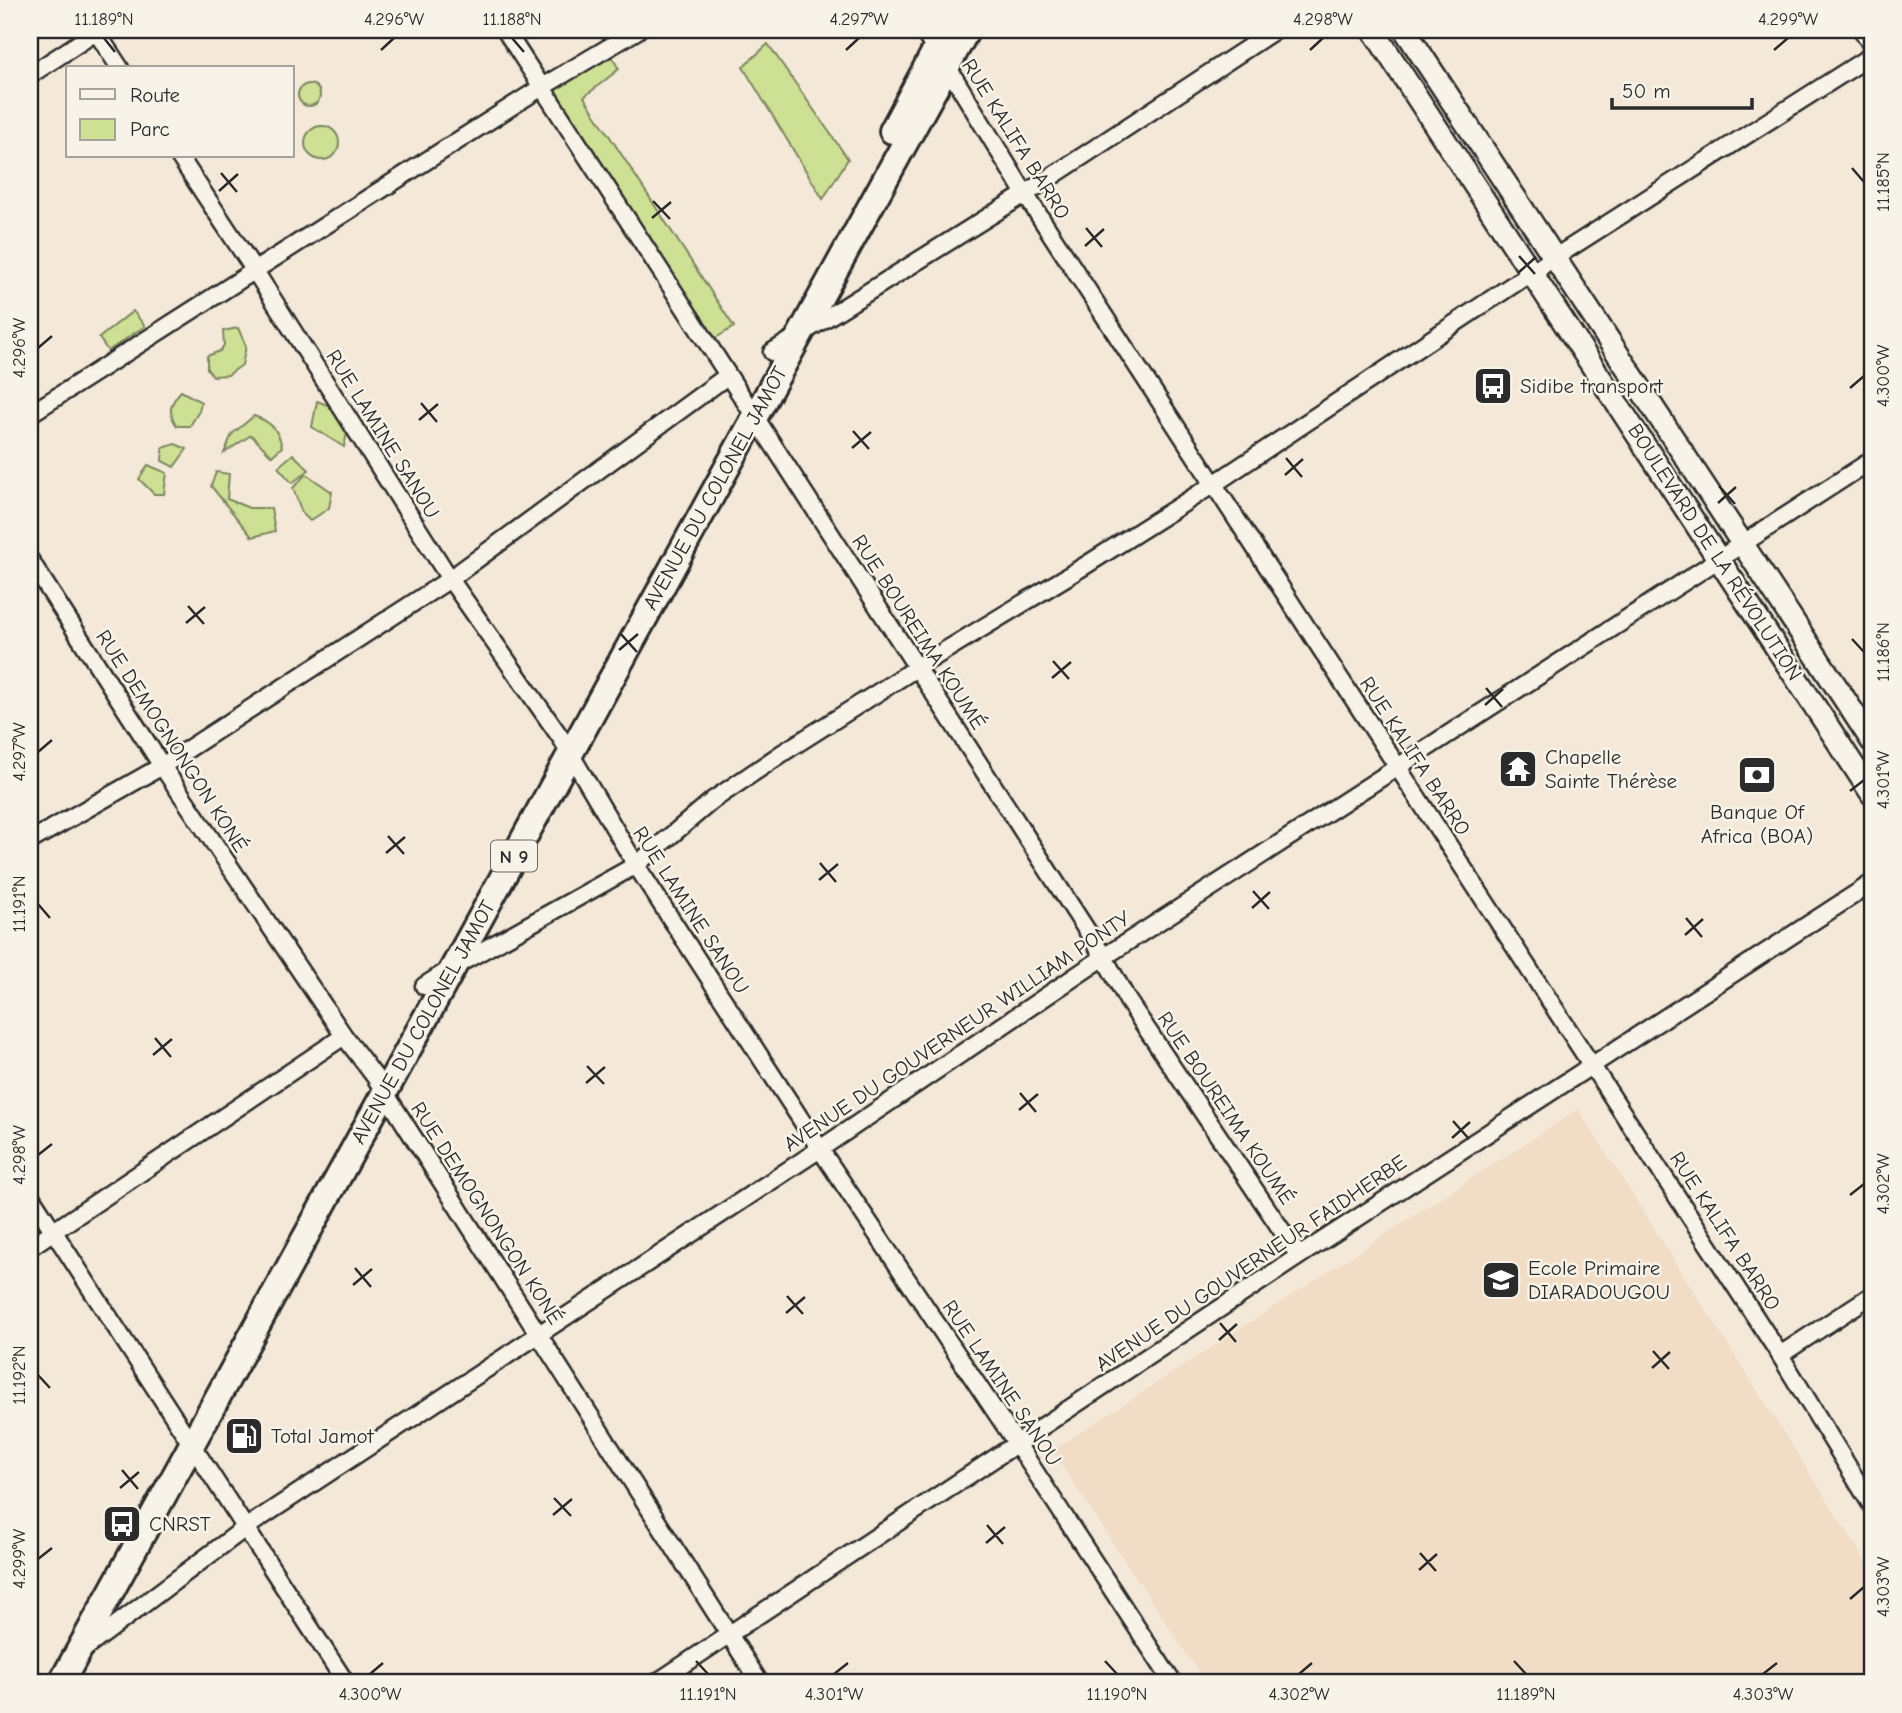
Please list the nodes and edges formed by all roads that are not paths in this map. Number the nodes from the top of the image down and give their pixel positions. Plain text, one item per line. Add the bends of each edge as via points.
1 (97, 30) edge
2 (505, 30) edge
3 (638, 30) edge
4 (922, 30) edge
5 (967, 30) edge
6 (1275, 30) edge
7 (1373, 30) edge
8 (1405, 30) edge
9 (1862, 30) edge
10 (1872, 46) edge
11 (943, 49) edge
12 (1872, 55) edge
13 (119, 66) edge
14 (30, 75) edge
15 (542, 87) junction
16 (179, 158) edge
17 (1025, 194) junction
18 (1555, 257) junction
19 (255, 271) junction
20 (1532, 272) junction
21 (799, 335) junction
22 (772, 352) junction
23 (727, 376) junction
24 (749, 409) junction
25 (30, 415) edge
26 (1872, 460) edge
27 (1214, 484) junction
28 (1743, 542) junction
29 (1720, 558) junction
30 (30, 560) edge
31 (450, 579) junction
32 (918, 667) junction
33 (1872, 741) edge
34 (565, 746) junction
35 (162, 766) junction
36 (1396, 767) junction
37 (1872, 794) edge
38 (30, 841) edge
39 (636, 865) junction
40 (1872, 883) edge
41 (1104, 957) junction
42 (455, 966) junction
43 (424, 986) junction
44 (344, 1036) junction
45 (1591, 1064) junction
46 (380, 1085) junction
47 (820, 1149) junction
48 (30, 1195) edge
49 (53, 1231) junction
50 (30, 1247) edge
51 (1299, 1256) junction
52 (1872, 1295) edge
53 (539, 1334) junction
54 (1780, 1355) junction
55 (187, 1439) junction
56 (1017, 1444) junction
57 (1872, 1506) edge
58 (245, 1528) junction
59 (729, 1635) junction
60 (77, 1655) junction
61 (43, 1683) edge
62 (61, 1683) edge
63 (346, 1683) edge
64 (656, 1683) edge
65 (760, 1683) edge
66 (1172, 1683) edge

1 - 13 street
1 - 14 street
2 - 15 street, RUE BOUREIMA KOUMÉ
3 - 15 street
4 - 11 street, RUE KALIFA BARRO
5 - 11 main road, AVENUE DU COLONEL JAMOT / N 9
6 - 17 street
7 - 20 main road, BOULEVARD DE LA RÉVOLUTION
8 - 18 main road, BOULEVARD DE LA RÉVOLUTION
9 - 10 street
11 - 17 street, RUE KALIFA BARRO
11 - 21 main road, AVENUE DU COLONEL JAMOT / N 9
11 - 22 main road, AVENUE DU COLONEL JAMOT / N 9
12 - 18 street
15 - 19 street
15 - 23 street, RUE BOUREIMA KOUMÉ
16 - 19 street, RUE LAMINE SANOU
17 - 21 street
17 - 27 street, RUE KALIFA BARRO
18 - 20 street
18 - 28 main road, BOULEVARD DE LA RÉVOLUTION
19 - 25 street
19 - 31 street, RUE LAMINE SANOU
20 - 27 street
20 - 29 main road, BOULEVARD DE LA RÉVOLUTION
21 - 22 street
21 - 24 main road, AVENUE DU COLONEL JAMOT / N 9
22 - 24 main road, AVENUE DU COLONEL JAMOT / N 9
23 - 24 street, RUE BOUREIMA KOUMÉ
23 - 31 street
24 - 32 street, RUE BOUREIMA KOUMÉ
24 - 34 main road, AVENUE DU COLONEL JAMOT / N 9
26 - 28 street, AVENUE DU GOUVERNEUR WILLIAM PONTY
27 - 32 street
27 - 36 street, RUE KALIFA BARRO
28 - 29 street, AVENUE DU GOUVERNEUR WILLIAM PONTY
28 - 33 main road, BOULEVARD DE LA RÉVOLUTION
29 - 36 street, AVENUE DU GOUVERNEUR WILLIAM PONTY
29 - 37 main road, BOULEVARD DE LA RÉVOLUTION
30 - 35 street, RUE DEMOGNONGON KONÉ
31 - 34 street, RUE LAMINE SANOU
31 - 35 street
32 - 39 street via 713,800
32 - 41 street, RUE BOUREIMA KOUMÉ
34 - 39 street, RUE LAMINE SANOU
34 - 42 main road, AVENUE DU COLONEL JAMOT / N 9
34 - 43 main road, AVENUE DU COLONEL JAMOT / N 9
35 - 38 street
35 - 44 street, RUE DEMOGNONGON KONÉ
36 - 41 street, AVENUE DU GOUVERNEUR WILLIAM PONTY
36 - 45 street, RUE KALIFA BARRO
39 - 42 street
39 - 47 street, RUE LAMINE SANOU
40 - 45 street, AVENUE DU GOUVERNEUR FAIDHERBE
41 - 47 street, AVENUE DU GOUVERNEUR WILLIAM PONTY
41 - 51 street, RUE BOUREIMA KOUMÉ via 1128,1001
42 - 43 street
42 - 46 main road, AVENUE DU COLONEL JAMOT / N 9
43 - 46 main road, AVENUE DU COLONEL JAMOT / N 9
44 - 46 street, RUE DEMOGNONGON KONÉ
44 - 49 street
45 - 51 street, AVENUE DU GOUVERNEUR FAIDHERBE
45 - 54 street, RUE KALIFA BARRO
46 - 53 street, RUE DEMOGNONGON KONÉ
46 - 55 main road, AVENUE DU COLONEL JAMOT / N 9
47 - 53 street, AVENUE DU GOUVERNEUR WILLIAM PONTY
47 - 56 street, RUE LAMINE SANOU
48 - 49 street
49 - 50 street
49 - 55 street
51 - 56 street, AVENUE DU GOUVERNEUR FAIDHERBE
52 - 54 street
53 - 58 street, AVENUE DU GOUVERNEUR WILLIAM PONTY
53 - 59 street, RUE DEMOGNONGON KONÉ
54 - 57 street, RUE KALIFA BARRO
55 - 58 street
55 - 60 main road, AVENUE DU COLONEL JAMOT / N 9
55 - 61 main road, AVENUE DU COLONEL JAMOT / N 9
56 - 59 street, AVENUE DU GOUVERNEUR FAIDHERBE
56 - 66 street, RUE LAMINE SANOU
58 - 60 street, AVENUE DU GOUVERNEUR WILLIAM PONTY
58 - 63 street
59 - 64 street, AVENUE DU GOUVERNEUR FAIDHERBE
59 - 65 street, RUE DEMOGNONGON KONÉ
60 - 62 main road, AVENUE DU COLONEL JAMOT / N 9

